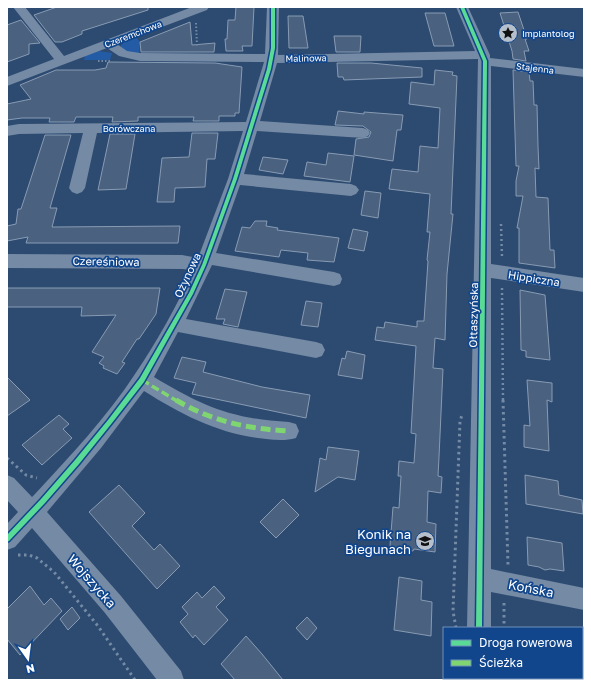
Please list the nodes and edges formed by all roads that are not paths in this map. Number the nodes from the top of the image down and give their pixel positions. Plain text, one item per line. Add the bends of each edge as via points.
1 (19, 7) edge
2 (273, 7) edge
3 (462, 7) edge
4 (199, 8) edge
5 (109, 43) junction
6 (485, 58) junction
7 (272, 59) junction
8 (62, 61) junction
9 (584, 73) edge
10 (7, 82) edge
11 (251, 127) junction
12 (91, 128) junction
13 (7, 131) edge
14 (363, 133) dead end
15 (235, 179) junction
16 (77, 188) dead end
17 (351, 190) dead end
18 (7, 261) edge
19 (205, 261) junction
20 (484, 270) junction
21 (334, 279) dead end
22 (584, 285) edge
23 (174, 324) junction
24 (316, 350) dead end
25 (142, 380) junction
26 (289, 431) dead end
27 (7, 485) edge
28 (34, 512) junction
29 (14, 547) edge
30 (479, 578) junction
31 (584, 599) edge
32 (479, 627) edge
33 (172, 680) edge

1 - 8 street
2 - 7 street, Ożynowa
3 - 6 street, Ołtaszyńska
4 - 5 street, Czeremchowa
5 - 7 street, Malinowa via 125,56
5 - 8 street, Czeremchowa
6 - 7 street, Malinowa
6 - 9 street, Stajenna
6 - 20 street, Ołtaszyńska
7 - 11 street, Ożynowa
8 - 10 street, Czeremchowa
11 - 12 street, Borówczana
11 - 14 street, Borówczana via 274,126
11 - 15 street, Ożynowa
12 - 13 street, Borówczana
12 - 16 street
15 - 17 street
15 - 19 street, Ożynowa
18 - 19 street, Czereśniowa
19 - 21 street, Czereśniowa
19 - 23 street, Ożynowa via 191,294
20 - 22 street, Hippiczna
20 - 30 street, Ołtaszyńska
23 - 24 street
23 - 25 street, Ożynowa
25 - 26 street via 182,404 219,420 256,429
25 - 28 street, Ożynowa via 92,445
27 - 28 street, Wojszycka
28 - 29 street, Ożynowa
28 - 33 street, Wojszycka via 144,642
30 - 31 street, Końska
30 - 32 street, Ołtaszyńska

